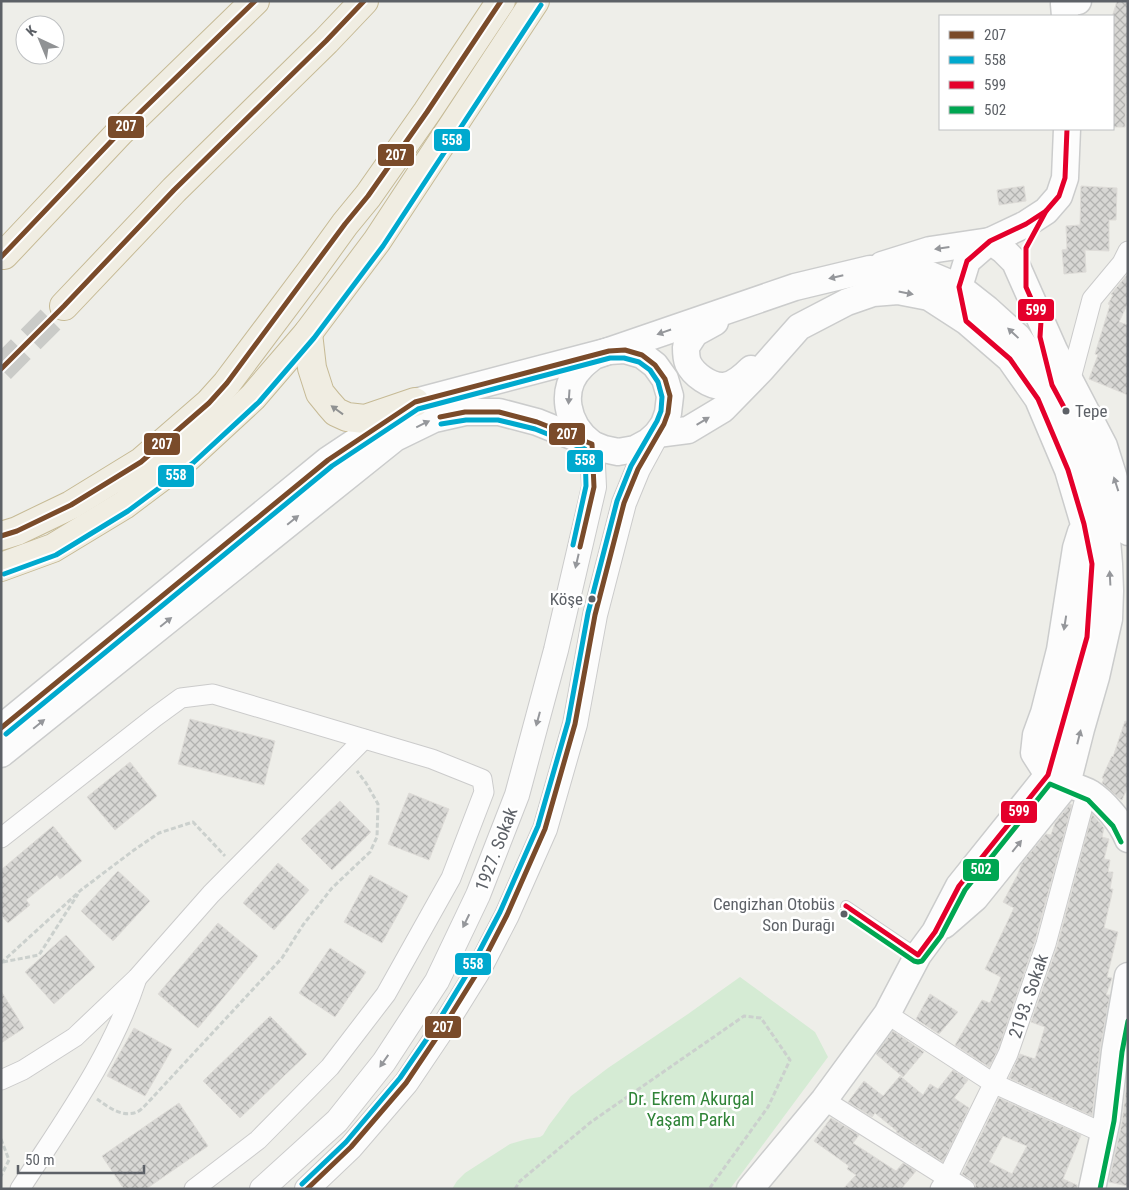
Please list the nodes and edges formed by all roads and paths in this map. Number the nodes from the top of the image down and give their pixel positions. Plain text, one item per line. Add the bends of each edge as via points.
1 (255, 1) edge
2 (364, 1) edge
3 (500, 1) edge
4 (535, 1) edge
5 (1067, 130) edge
6 (1046, 211) junction
7 (990, 241) junction
8 (4, 255) dead end
9 (1126, 260) edge
10 (870, 269) junction
11 (959, 287) junction
12 (1026, 287) junction
13 (744, 305) junction
14 (64, 306) tunnel mouth
15 (966, 321) junction
16 (799, 327) junction
17 (308, 333) junction
18 (608, 351) junction
19 (1061, 384) junction
20 (415, 402) junction
21 (658, 434) junction
22 (592, 444) junction
23 (1128, 532) edge
24 (1, 536) edge
25 (1, 567) edge
26 (1128, 626) edge
27 (1096, 677) junction
28 (1, 728) edge
29 (364, 739) junction
30 (1, 754) edge
31 (346, 758) junction
32 (1067, 784) junction
33 (1, 838) edge
34 (1128, 839) edge
35 (238, 868) junction
36 (81, 890) junction
37 (846, 906) dead end
38 (918, 955) junction
39 (1, 963) edge
40 (1128, 976) edge
41 (137, 978) junction
42 (887, 1014) junction
43 (1121, 1051) edge
44 (1, 1080) edge
45 (993, 1083) junction
46 (85, 1090) junction
47 (824, 1100) junction
48 (1103, 1133) junction
49 (1, 1139) edge
50 (1, 1176) edge
51 (943, 1183) edge
52 (754, 1187) edge
53 (1096, 1187) edge
54 (20, 1189) edge
55 (194, 1189) edge
56 (262, 1189) edge
57 (307, 1189) edge
58 (515, 1189) edge
59 (709, 1189) edge
60 (965, 1189) edge

1 - 8 highway via 120,132
2 - 14 highway via 174,190
3 - 24 highway via 368,196 209,403 141,462 71,505
4 - 17 highway via 377,242
5 - 6 main road via 1065,178 1059,196
6 - 7 main road
6 - 12 main road via 1026,248
7 -> 10 main road via 930,250
7 - 11 main road via 968,261
7 - 12 main road via 1015,262
9 - 19 street via 1092,300
10 - 11 main road via 928,274
10 -> 13 main road via 795,287
11 - 15 main road
19 -> 11 main road via 987,308
12 - 19 main road via 1041,320 1040,337
13 - 16 main road via 695,334 686,347 687,362 709,383 724,386 739,380
13 -> 18 main road
16 -> 15 main road via 847,302 873,293 898,291 929,297
15 -> 32 main road via 1010,359 1038,399 1068,470 1084,524 1076,548 1060,650 1034,753
21 -> 16 main road via 688,430 722,409
20 -> 17 highway via 365,419 336,412 320,393 312,368
17 - 25 highway via 253,397 188,457 124,505 53,548
18 - 20 main road
18 - 21 main road via 626,350 642,355 665,379 670,396 668,413
18 -> 22 main road via 594,356 581,367 572,380 568,396 569,413 576,428
23 -> 19 main road via 1104,446
27 -> 19 main road via 1110,610 1105,516 1097,484
20 - 28 main road via 328,460
21 - 22 main road via 635,449 618,452
21 - 57 street, 1927. Sokak via 624,503 595,615 575,724 545,829 506,915 478,973 406,1083 351,1147
30 -> 22 main road via 395,438 434,419 465,412 500,412 537,422
22 -> 56 street, 1927. Sokak via 594,487 556,650 517,795 478,895 437,981 384,1062 337,1121
26 - 27 main road
32 -> 27 main road
29 - 31 street
29 - 33 street via 213,694 182,698
29 - 55 street via 482,778 484,792 455,870 386,994 330,1067 258,1140
31 - 35 street
31 - 46 path via 378,804 377,837 370,852 332,888 282,958 137,1112 122,1114
32 - 34 main road via 1092,794 1119,821
32 - 38 main road via 975,898 936,932
32 - 45 street, 2193. Sokak via 1046,944 1008,1054
35 - 36 path via 193,822 159,833
35 - 41 street
36 - 39 path
36 - 39 path via 39,955
37 - 38 lane
38 - 42 main road
40 - 43 main road
41 - 44 street via 74,1037 23,1070
41 - 46 street via 128,1006
42 - 45 street
42 - 47 main road
43 - 48 main road
45 - 48 street
45 - 51 street, 2193. Sokak
46 - 54 street
47 - 51 street
47 - 52 main road
48 - 53 main road
49 - 50 path via 10,1160
51 - 60 street
58 - 59 path via 520,1181 591,1122 696,1049 744,1016 762,1018 790,1060 768,1107

